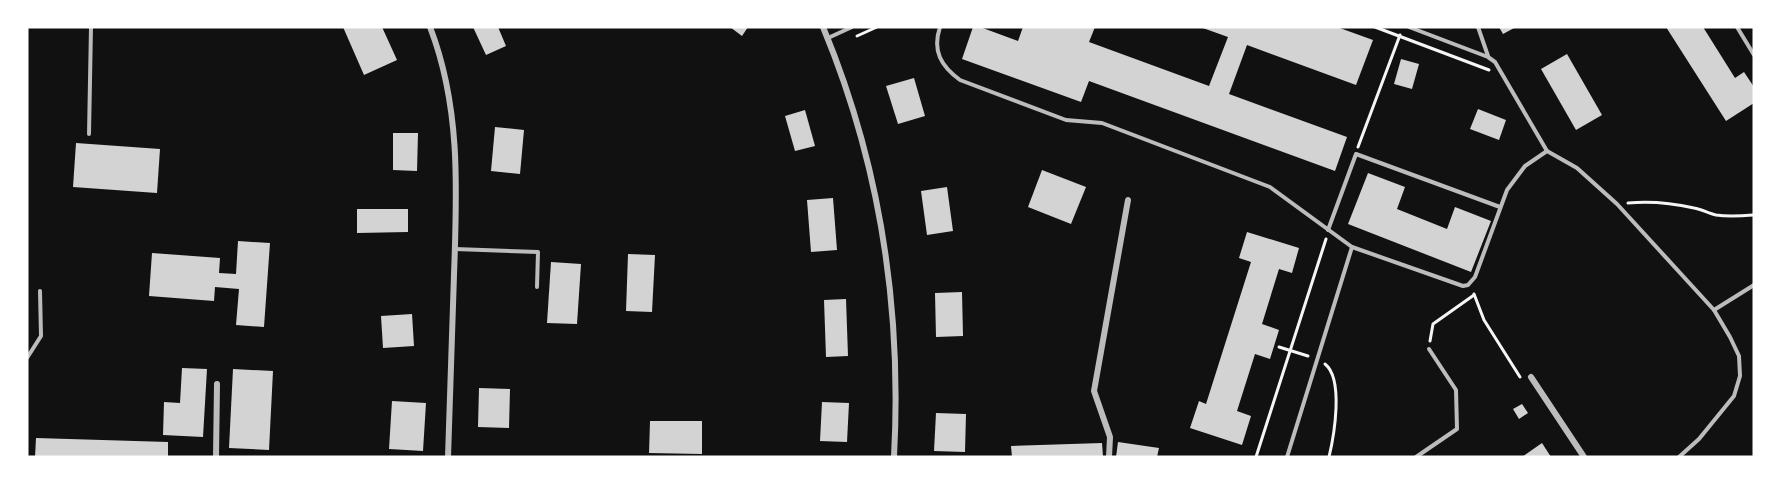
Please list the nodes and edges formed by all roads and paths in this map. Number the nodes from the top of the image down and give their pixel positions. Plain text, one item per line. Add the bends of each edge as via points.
1 (90, 27) edge
2 (430, 27) edge
3 (823, 27) edge
4 (852, 27) edge
5 (877, 27) edge
6 (940, 27) edge
7 (1375, 27) edge
8 (1403, 27) edge
9 (1409, 27) edge
10 (1478, 27) edge
11 (1737, 27) edge
12 (1399, 36) junction
13 (828, 38) junction
14 (854, 38) dead end
15 (1754, 55) edge
16 (1488, 57) junction
17 (1505, 76) junction
18 (89, 134) dead end
19 (1547, 151) junction
20 (1356, 154) junction
21 (1128, 200) dead end
22 (1617, 204) junction
23 (1500, 207) junction
24 (1754, 215) edge
25 (1328, 230) junction
26 (1352, 247) junction
27 (455, 249) junction
28 (1754, 285) edge
29 (537, 287) dead end
30 (40, 291) dead end
31 (1714, 310) junction
32 (1279, 347) dead end
33 (1429, 349) joint
34 (1290, 351) junction
35 (27, 358) edge
36 (1316, 358) junction
37 (1531, 377) dead end
38 (1524, 383) dead end
39 (217, 384) dead end
40 (216, 457) edge
41 (448, 457) edge
42 (894, 457) edge
43 (1109, 457) edge
44 (1256, 457) edge
45 (1287, 457) edge
46 (1329, 457) edge
47 (1416, 457) edge
48 (1584, 457) edge
49 (1679, 457) edge

1 - 18 lane
2 - 27 street via 449,94 455,141
3 - 13 street
4 - 13 lane
5 - 14 path
6 - 25 lane via 939,57 946,70 960,80 1066,120 1102,123 1270,188
7 - 12 path
8 - 12 path
9 - 16 lane
10 - 16 lane
11 - 15 lane
12 - 17 path
12 - 20 path
13 - 42 street via 867,161 883,238 894,320
16 - 17 lane
17 - 19 lane
19 - 22 lane via 1577,168
19 - 23 lane via 1516,176
20 - 23 lane
20 - 25 lane
21 - 43 street via 1094,391 1110,437
22 - 24 path via 1641,201 1695,208 1714,215
22 - 31 lane
23 - 26 lane via 1475,277 1468,285
25 - 26 lane
25 - 34 path
26 - 36 lane
27 - 29 lane via 538,252
27 - 41 street
28 - 31 lane
30 - 35 lane via 41,336
31 - 49 lane via 1739,356 1740,376 1734,396 1700,439
32 - 34 path
33 - 38 path via 1433,324 1475,292 1484,320
33 - 47 lane via 1456,390 1457,429
34 - 36 path
34 - 44 path
36 - 45 lane
36 - 46 path via 1328,366 1333,376 1336,410
37 - 48 street
39 - 40 street

